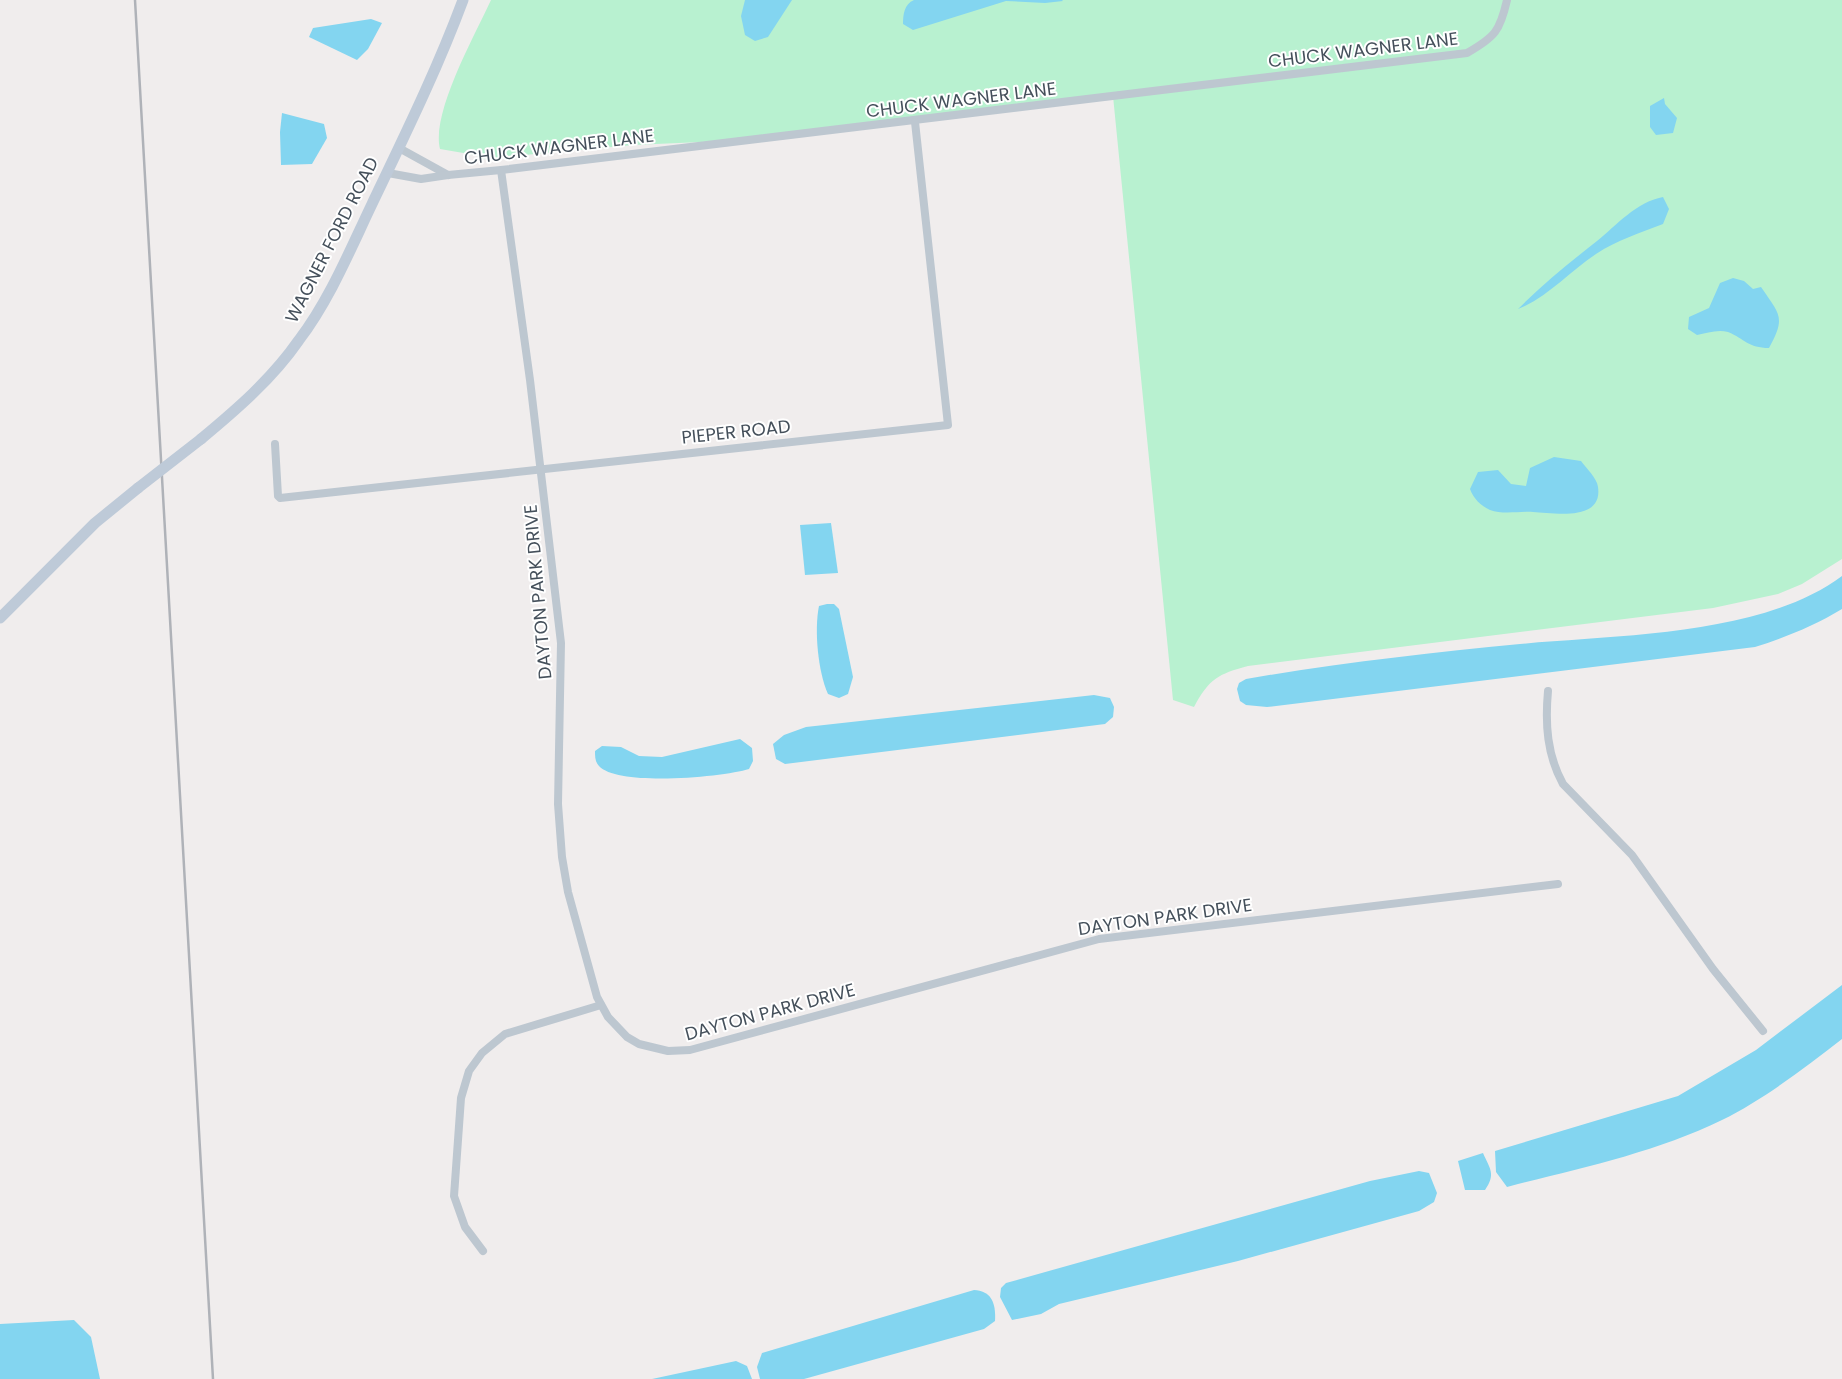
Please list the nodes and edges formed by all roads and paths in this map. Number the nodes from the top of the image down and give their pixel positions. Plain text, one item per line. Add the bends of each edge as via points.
1 (463, 0) edge
2 (1507, 0) edge
3 (915, 122) junction
4 (399, 148) junction
5 (501, 170) junction
6 (388, 173) junction
7 (448, 174) junction
8 (275, 444) dead end
9 (541, 470) junction
10 (0, 618) edge
11 (1548, 691) dead end
12 (1558, 884) dead end
13 (601, 1005) junction
14 (1763, 1031) dead end
15 (483, 1250) dead end

1 - 4 main road, WAGNER FORD ROAD
2 - 3 street, CHUCK WAGNER LANE via 1501,26 1486,42 1467,53
3 - 5 street, CHUCK WAGNER LANE
3 - 9 street, PIEPER ROAD via 948,425
4 - 6 main road, WAGNER FORD ROAD
4 - 7 street
5 - 7 street, CHUCK WAGNER LANE
5 - 9 street, DAYTON PARK DRIVE
6 - 7 street, CHUCK WAGNER LANE via 421,179
6 - 10 main road, WAGNER FORD ROAD, bridge via 334,283 300,340 275,371 201,439 95,523
8 - 9 street, PIEPER ROAD via 280,498
9 - 13 street, DAYTON PARK DRIVE via 561,643 558,804 562,857 570,902
11 - 14 street via 1546,716 1550,749 1563,784 1632,855 1713,969
12 - 13 street, DAYTON PARK DRIVE via 1098,939 684,1051 639,1044 618,1029
13 - 15 street via 505,1034 482,1053 469,1072 462,1098 454,1196 465,1227

